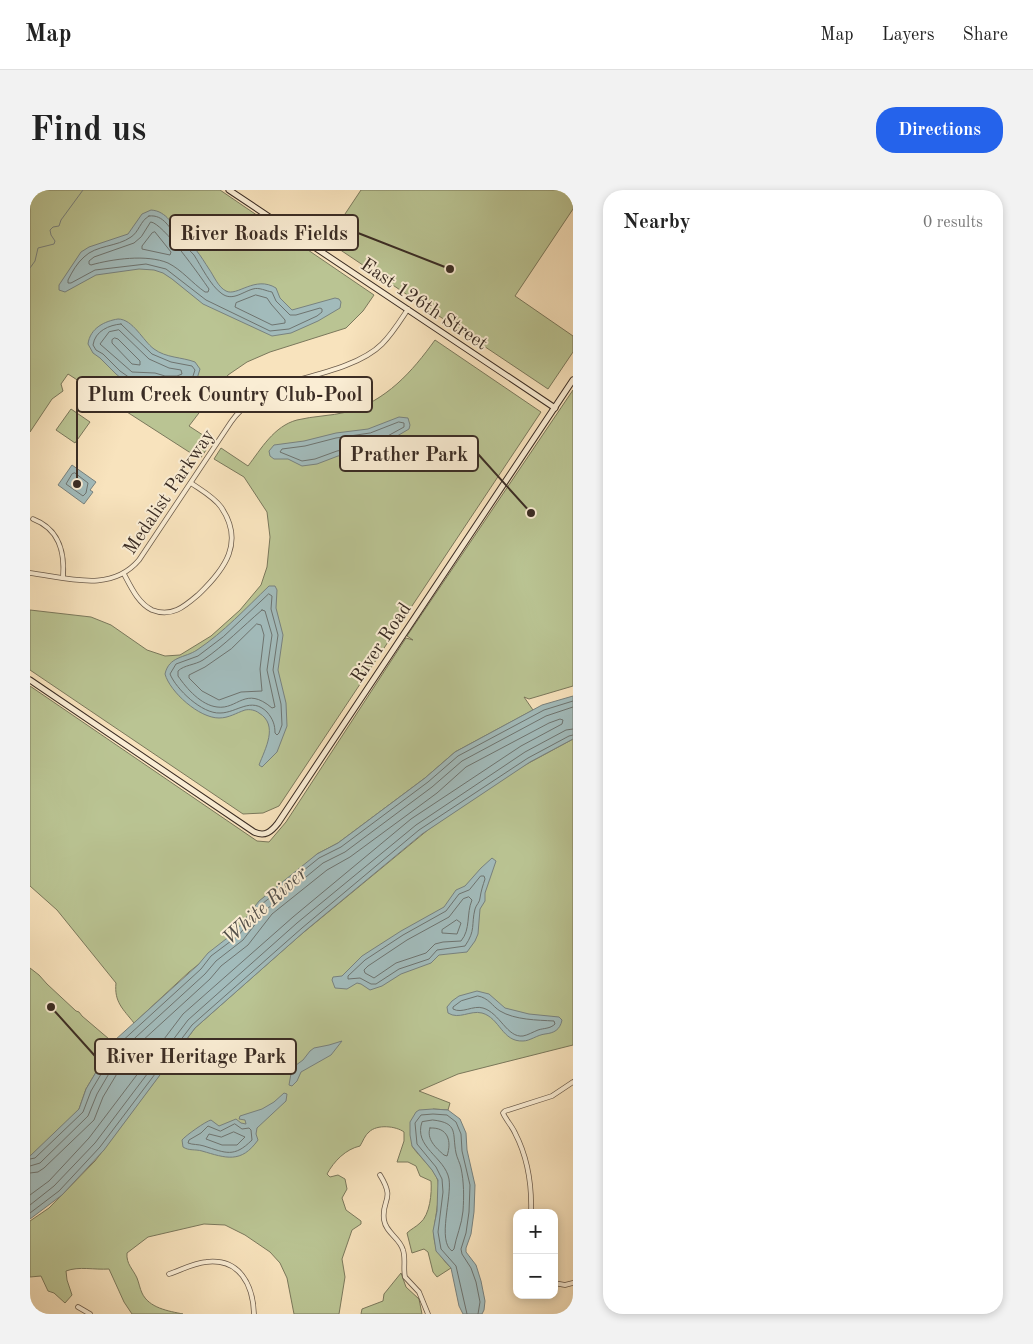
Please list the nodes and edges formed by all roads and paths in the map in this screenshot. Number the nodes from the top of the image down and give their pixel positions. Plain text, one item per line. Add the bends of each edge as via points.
1 (232, 191) edge
2 (408, 309) junction
3 (573, 380) edge
4 (555, 408) junction
5 (191, 483) junction
6 (33, 519) dead end
7 (30, 573) edge
8 (124, 574) junction
9 (63, 577) junction
10 (30, 680) edge
11 (573, 1082) edge
12 (380, 1176) dead end
13 (531, 1209) edge
14 (169, 1274) dead end
15 (558, 1283) edge
16 (573, 1283) edge
17 (78, 1307) dead end
18 (90, 1314) edge
19 (254, 1314) edge
20 (428, 1314) edge

1 - 2 street, East 126th Street
2 - 4 street, East 126th Street
2 - 5 street, Medalist Parkway via 387,339 367,357 274,387 253,400 234,418
3 - 4 street, River Road
4 - 10 street, River Road via 272,830 264,835 256,833
5 - 8 street, Medalist Parkway via 140,560
5 - 8 street via 219,504 228,522 231,547 221,571 188,603 178,611 170,612 155,611 143,604
6 - 9 street via 48,526 56,536 63,558
7 - 9 street, Medalist Parkway
8 - 9 street, Medalist Parkway via 96,581
11 - 13 street via 552,1096 502,1113 515,1132 527,1164
12 - 20 street via 388,1194 385,1224 403,1248 405,1277 419,1292
14 - 19 street via 206,1262 229,1266 249,1284
15 - 16 street
17 - 18 street

